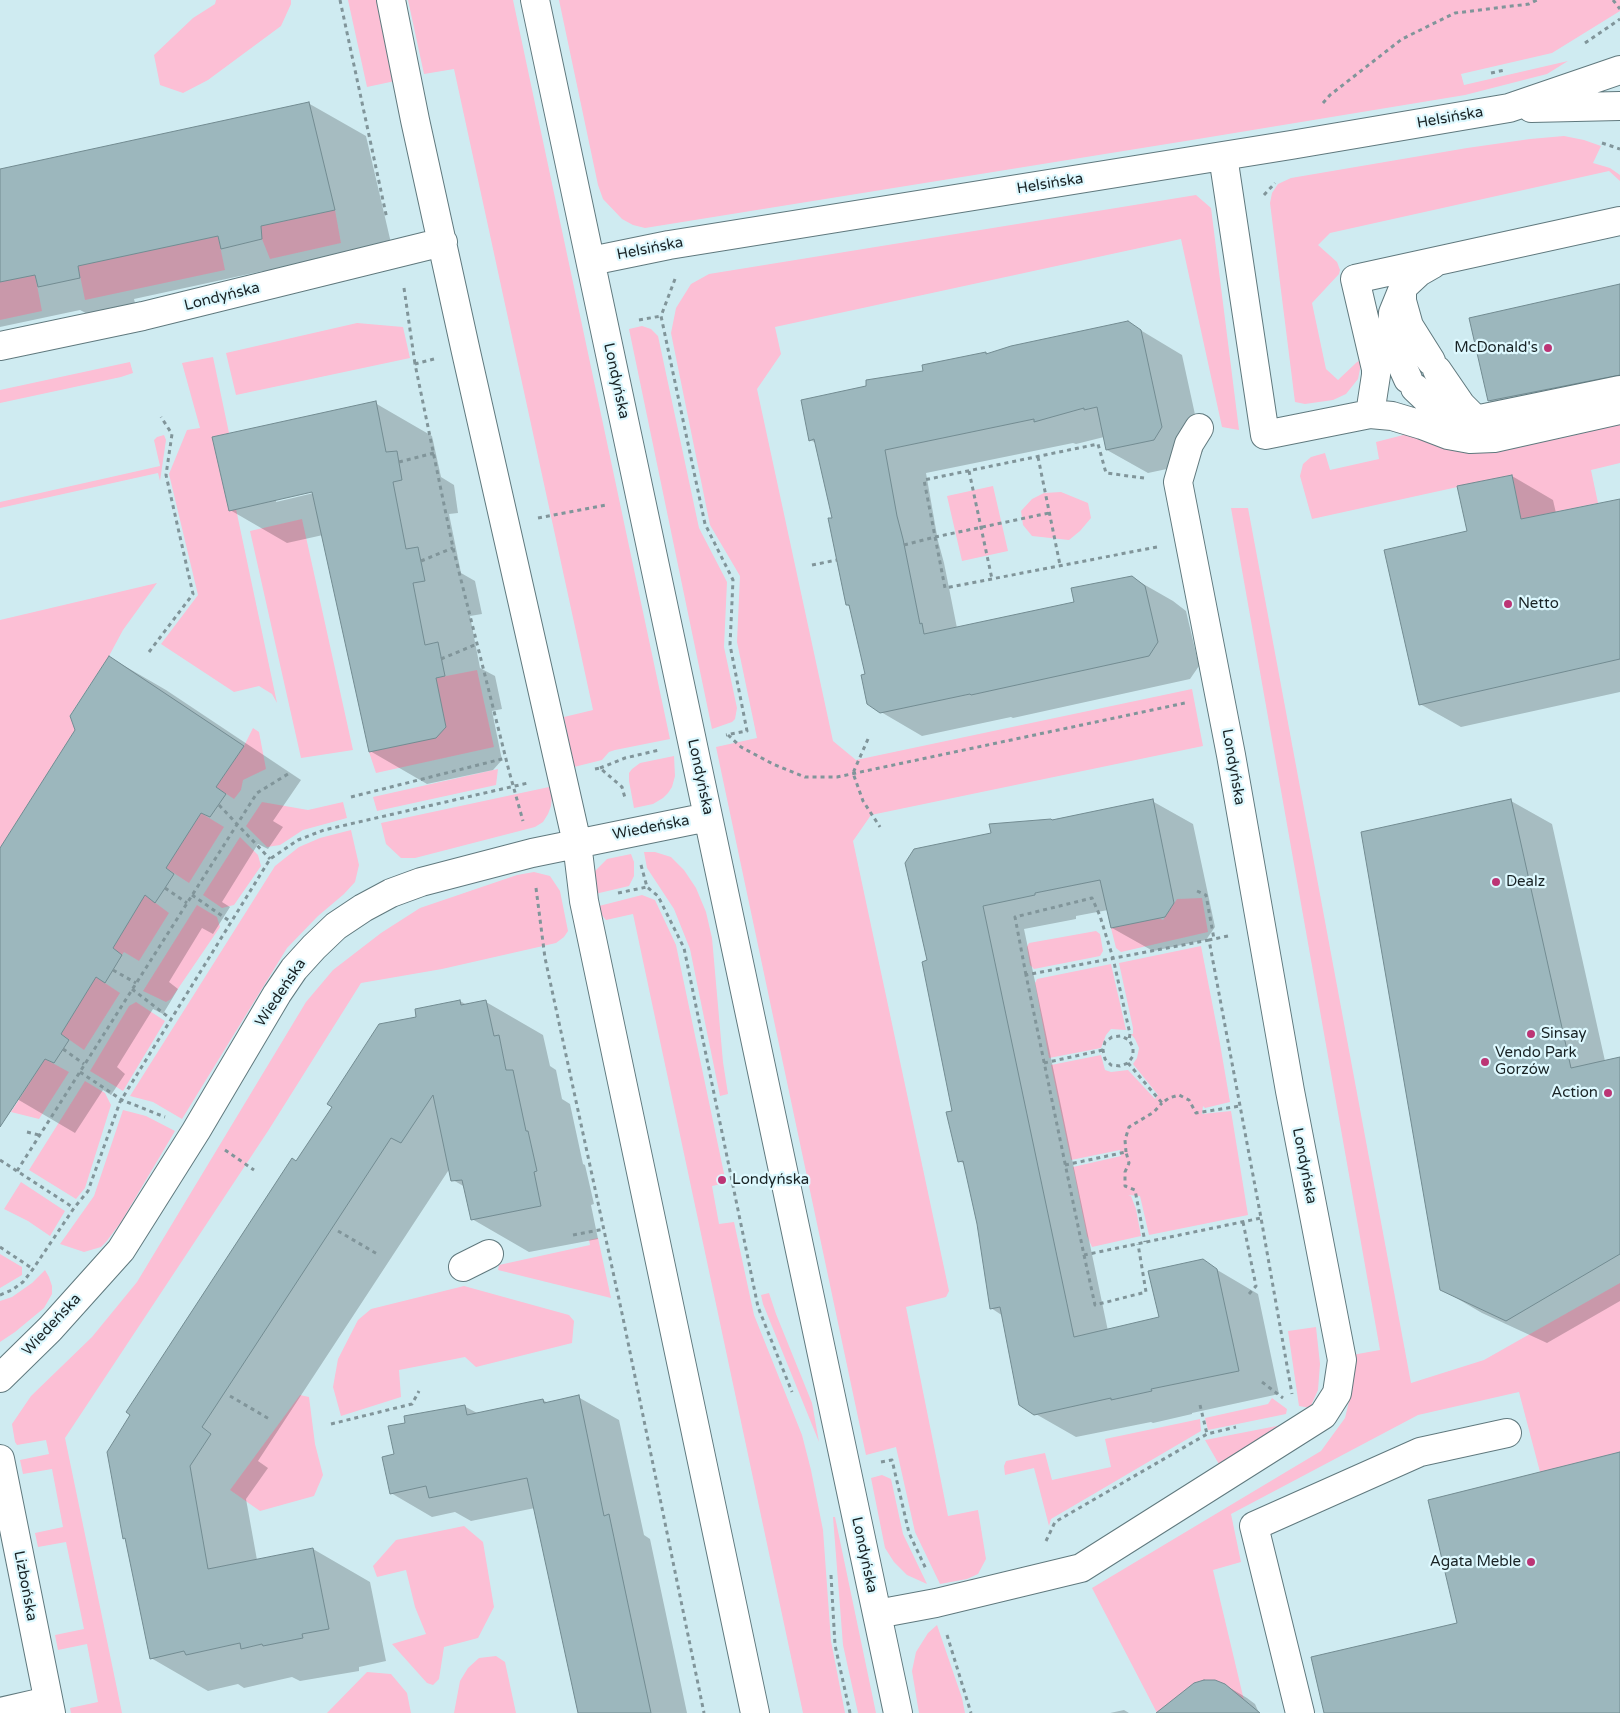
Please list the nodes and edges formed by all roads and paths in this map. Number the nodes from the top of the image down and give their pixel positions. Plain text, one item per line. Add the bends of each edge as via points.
1 (340, 0) edge
2 (391, 0) edge
3 (535, 0) edge
4 (1537, 0) edge
5 (1613, 0) edge
6 (1620, 9) edge
7 (1620, 70) edge
8 (1620, 106) edge
9 (1510, 108) junction
10 (1594, 141) dead end
11 (1291, 145) junction
12 (1620, 149) edge
13 (1222, 156) junction
14 (1276, 182) dead end
15 (1263, 196) dead end
16 (1620, 221) edge
17 (389, 226) dead end
18 (442, 242) junction
19 (669, 245) junction
20 (1445, 258) junction
21 (590, 261) junction
22 (1402, 292) junction
23 (0, 346) edge
24 (466, 352) junction
25 (1620, 390) edge
26 (1620, 410) edge
27 (1370, 414) junction
28 (161, 417) dead end
29 (1480, 420) junction
30 (1199, 428) dead end
31 (434, 453) junction
32 (1038, 456) junction
33 (399, 462) dead end
34 (969, 471) junction
35 (1178, 482) junction
36 (641, 498) junction
37 (1049, 513) junction
38 (552, 516) dead end
39 (981, 528) junction
40 (935, 537) junction
41 (1189, 541) junction
42 (904, 545) dead end
43 (453, 548) junction
44 (837, 560) dead end
45 (421, 561) dead end
46 (812, 565) dead end
47 (1060, 566) junction
48 (992, 579) junction
49 (477, 644) junction
50 (149, 652) dead end
51 (441, 659) dead end
52 (1188, 703) dead end
53 (728, 734) junction
54 (868, 739) dead end
55 (693, 742) junction
56 (506, 758) junction
57 (600, 768) junction
58 (509, 771) dead end
59 (853, 773) junction
60 (288, 774) dead end
61 (562, 777) junction
62 (351, 797) dead end
63 (219, 805) dead end
64 (627, 805) dead end
65 (708, 817) junction
66 (237, 824) junction
67 (880, 827) dead end
68 (577, 843) junction
69 (270, 859) junction
70 (640, 860) dead end
71 (165, 888) dead end
72 (1197, 891) dead end
73 (192, 895) junction
74 (187, 903) junction
75 (231, 922) junction
76 (1232, 936) dead end
77 (1214, 939) junction
78 (1209, 940) junction
79 (545, 958) dead end
80 (1113, 958) junction
81 (113, 970) dead end
82 (1026, 975) junction
83 (136, 984) junction
84 (132, 989) junction
85 (172, 1019) junction
86 (1129, 1040) junction
87 (63, 1049) dead end
88 (1103, 1050) junction
89 (1044, 1063) junction
90 (1128, 1063) junction
91 (84, 1064) junction
92 (80, 1072) dead end
93 (122, 1100) junction
94 (1162, 1103) junction
95 (1240, 1106) junction
96 (168, 1118) dead end
97 (27, 1132) dead end
98 (39, 1135) junction
99 (1126, 1152) junction
100 (0, 1160) edge
101 (1065, 1165) junction
102 (17, 1170) junction
103 (74, 1208) junction
104 (1262, 1218) junction
105 (1243, 1222) junction
106 (604, 1229) junction
107 (338, 1231) dead end
108 (573, 1234) dead end
109 (1145, 1242) junction
110 (1138, 1244) junction
111 (0, 1247) edge
112 (489, 1254) dead end
113 (379, 1255) dead end
114 (1084, 1255) junction
115 (462, 1267) dead end
116 (33, 1269) junction
117 (1249, 1294) dead end
118 (0, 1295) edge
119 (0, 1378) edge
120 (1262, 1382) dead end
121 (419, 1391) dead end
122 (230, 1396) dead end
123 (795, 1398) dead end
124 (1200, 1405) dead end
125 (1296, 1419) junction
126 (272, 1420) dead end
127 (331, 1424) dead end
128 (1243, 1426) dead end
129 (1507, 1433) dead end
130 (1207, 1434) junction
131 (0, 1459) edge
132 (831, 1570) dead end
133 (1024, 1582) junction
134 (877, 1614) junction
135 (50, 1707) edge
136 (0, 1712) edge
137 (704, 1713) edge
138 (756, 1713) edge
139 (850, 1713) edge
140 (898, 1713) edge
141 (1300, 1713) edge

1 - 17 path
2 - 18 street
3 - 21 street, Londyńska
4 - 11 path via 1529,4 1455,13 1402,39 1330,95
5 - 6 path
7 - 9 street, Helsińska
8 - 9 street, Helsińska
9 - 11 street, Helsińska
10 - 12 path
11 - 13 street, Helsińska
13 - 19 street, Helsińska
13 - 27 street via 1265,435
14 - 15 path
16 - 20 street
18 - 23 street, Londyńska via 143,316
18 - 24 street
19 - 21 street, Helsińska
19 - 53 path via 675,278 661,316 705,524 733,580 730,646 747,730
20 - 22 street via 1414,276
20 - 27 street via 1355,279 1376,369
21 - 36 street, Londyńska
22 - 29 street via 1409,326 1461,404
22 - 29 street via 1393,313 1392,328 1399,359 1411,383 1433,406 1461,418
24 - 31 path via 415,364
24 - 61 street
25 - 29 street
26 - 27 street via 1494,438 1470,439 1392,416
28 - 50 path via 172,434 166,475 193,594
30 - 35 street, Londyńska via 1189,444
31 - 33 path
31 - 43 path
32 - 34 path
32 - 35 path via 1098,444 1106,473
32 - 37 path
34 - 39 path
34 - 40 path via 924,480
35 - 41 street, Londyńska
36 - 38 path
36 - 55 street, Londyńska
37 - 39 path
37 - 47 path
39 - 40 path
39 - 48 path
40 - 42 path
40 - 48 path via 945,588
41 - 47 path
41 - 125 street, Londyńska via 1342,1360 1337,1393 1323,1415
43 - 45 path
43 - 49 path
44 - 46 path
47 - 48 path
49 - 51 path
49 - 56 path
52 - 59 path
53 - 55 path
53 - 59 path via 742,747 765,760 806,776 837,777
54 - 59 path
55 - 57 path via 625,758
55 - 65 street, Londyńska
56 - 58 path
56 - 62 path
57 - 61 path
57 - 64 path via 622,787
59 - 67 path via 863,801
60 - 66 path via 257,793
61 - 68 street
61 - 69 path via 512,785 324,830 298,840
63 - 66 path
65 - 68 street, Wiedeńska
65 - 134 street, Londyńska
66 - 69 path
66 - 73 path
68 - 119 street, Wiedeńska via 431,879 391,893 336,926 294,969 121,1250 50,1329
68 - 138 street via 584,901
69 - 75 path
70 - 123 path via 647,887 658,896 684,948 758,1308
71 - 74 path
72 - 77 path via 1206,895
73 - 74 path
73 - 75 path
74 - 83 path
75 - 85 path
76 - 77 path
77 - 78 path
78 - 80 path
78 - 95 path
79 - 106 path
80 - 82 path
80 - 82 path via 1092,898 1015,917
80 - 86 path
81 - 83 path
82 - 89 path
83 - 84 path
84 - 85 path
84 - 91 path
85 - 93 path
86 - 88 path via 1121,1036 1112,1037 1105,1042
86 - 90 path via 1133,1056
87 - 91 path
88 - 89 path
88 - 90 path via 1111,1065
89 - 101 path
90 - 94 path
91 - 98 path
92 - 93 path
93 - 96 path
93 - 103 path via 88,1191
94 - 95 path via 1179,1095 1189,1100 1196,1113
94 - 99 path via 1154,1112 1129,1127
95 - 104 path
97 - 98 path
98 - 102 path
99 - 101 path
99 - 109 path via 1129,1163 1125,1186 1135,1190
100 - 102 path
101 - 114 path
102 - 103 path
103 - 116 path
104 - 105 path
104 - 125 path
105 - 109 path
105 - 117 path via 1256,1286
106 - 108 path
106 - 137 path
107 - 113 path
109 - 110 path
110 - 114 path
110 - 114 path via 1146,1292 1095,1305
111 - 116 path
112 - 115 street
116 - 118 path via 23,1282
120 - 125 path
121 - 127 path via 412,1404
122 - 126 path
124 - 130 path
125 - 133 street, Londyńska via 1081,1568
128 - 130 path
129 - 141 street via 1420,1452 1254,1526
130 - 133 path via 1055,1522
131 - 135 street, Lizbońska
132 - 139 path via 835,1645
133 - 134 street, Londyńska
134 - 140 street, Londyńska
135 - 136 street

